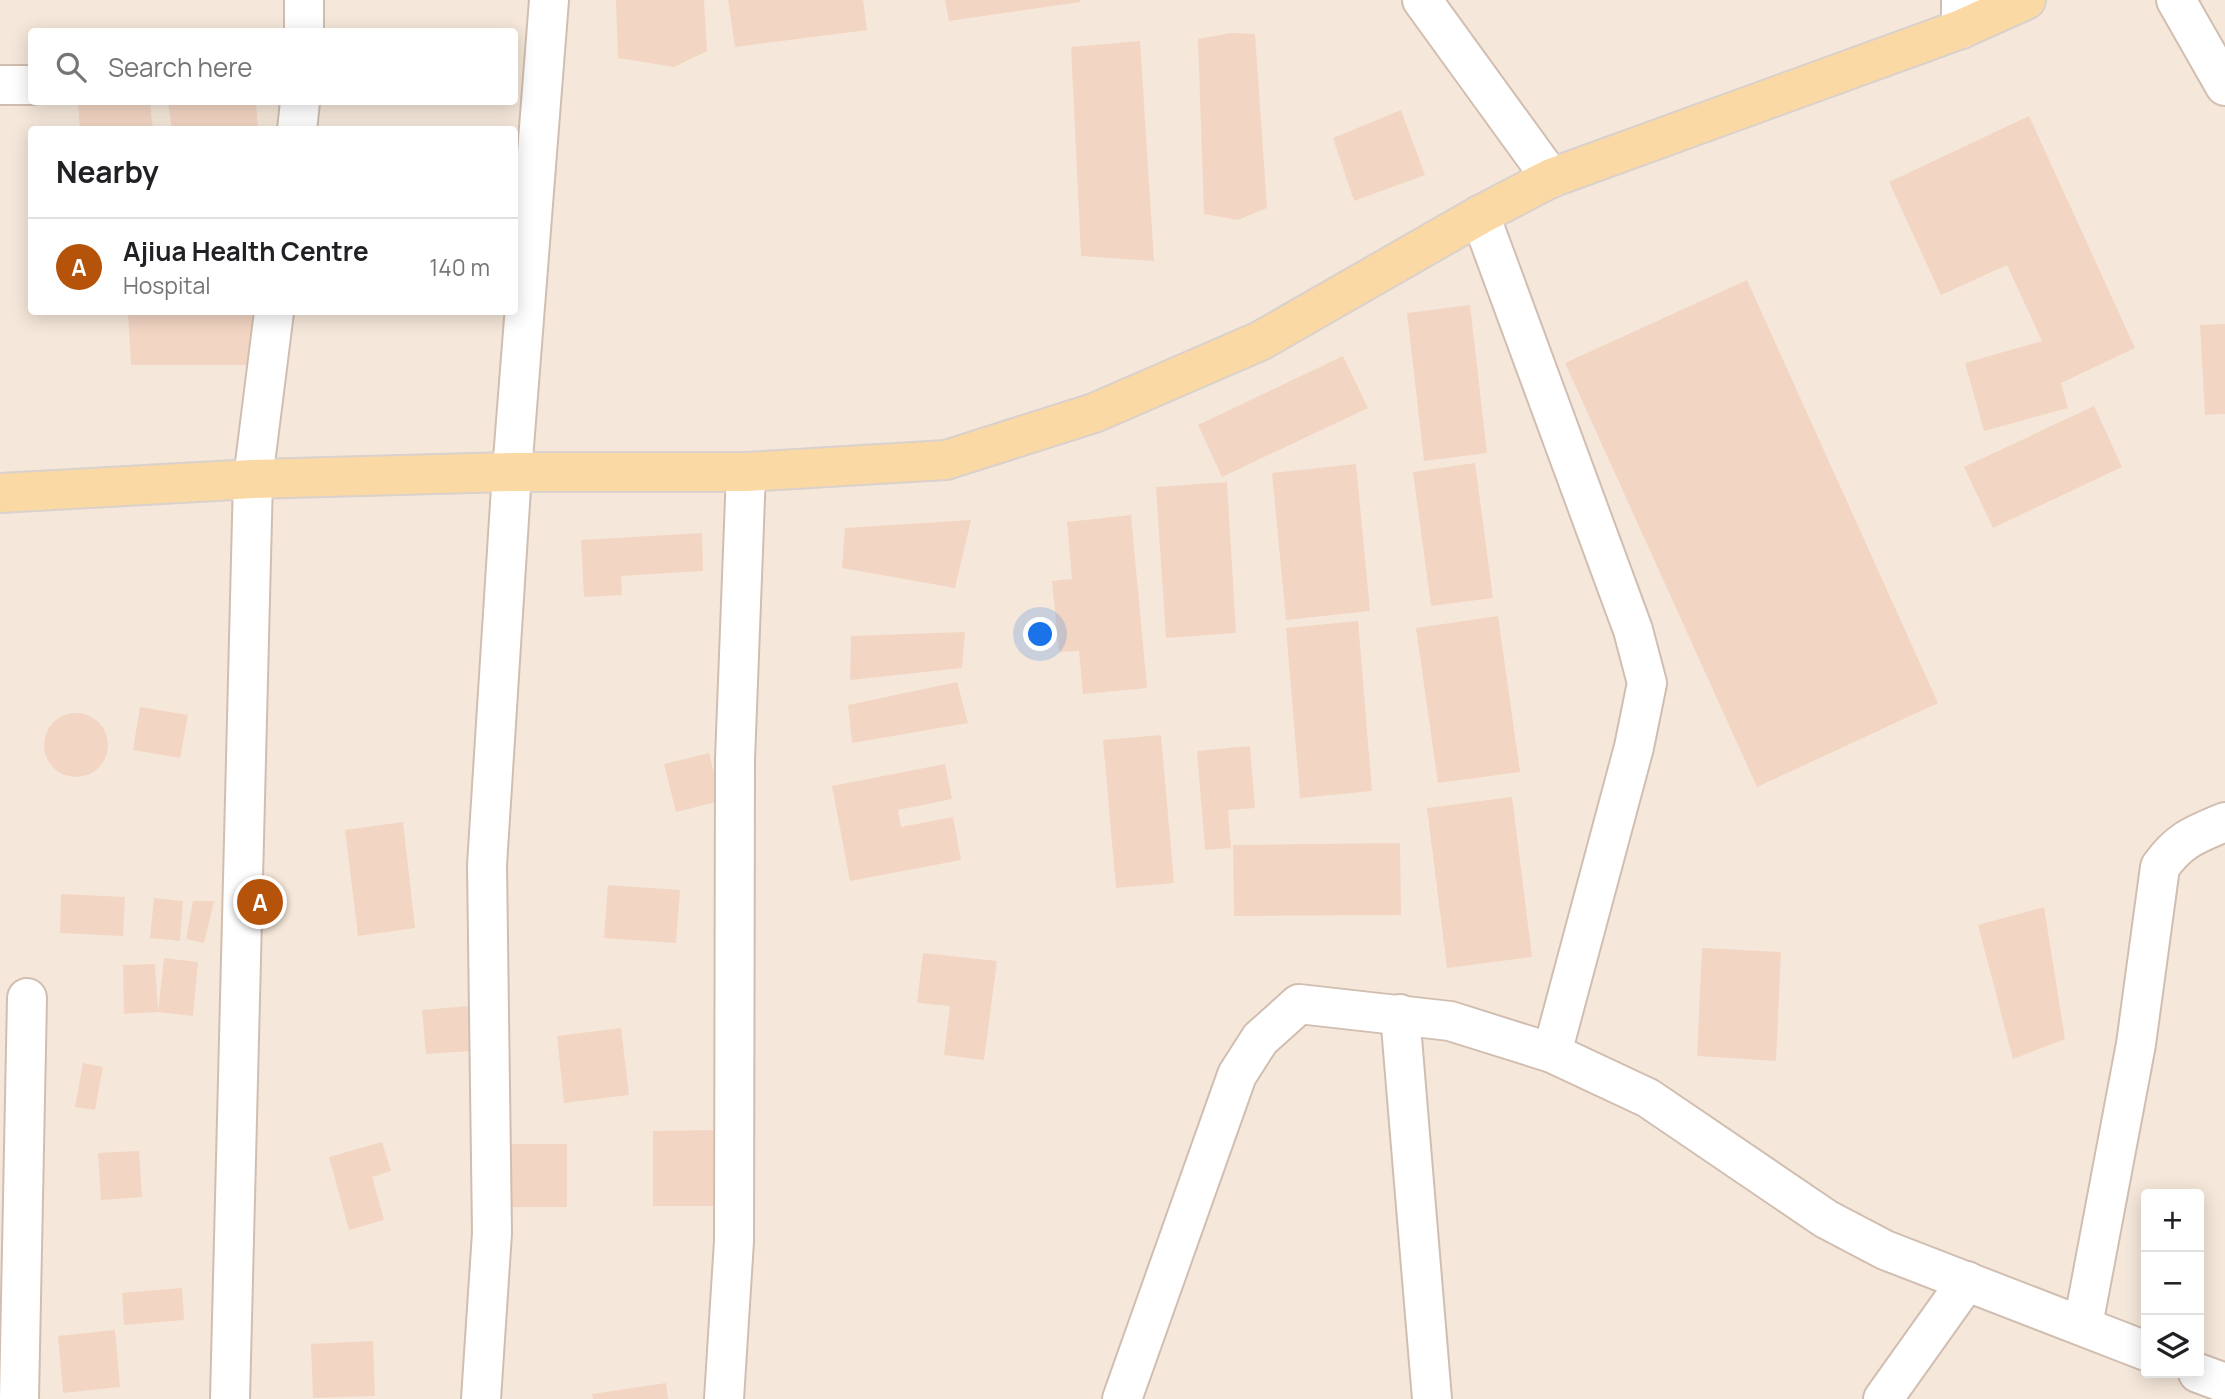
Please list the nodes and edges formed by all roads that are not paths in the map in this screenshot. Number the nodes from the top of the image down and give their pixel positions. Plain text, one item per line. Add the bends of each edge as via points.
1 (304, 0) edge
2 (549, 0) edge
3 (1422, 0) edge
4 (2026, 0) edge
5 (2176, 0) edge
6 (1961, 14) edge
7 (304, 28) edge
8 (0, 85) edge
9 (28, 85) edge
10 (2225, 86) edge
11 (300, 105) edge
12 (297, 126) edge
13 (1551, 178) junction
14 (1480, 215) junction
15 (274, 315) edge
16 (512, 472) junction
17 (746, 472) junction
18 (253, 479) junction
19 (0, 494) edge
20 (2225, 822) edge
21 (27, 998) dead end
22 (1400, 1014) junction
23 (1552, 1053) junction
24 (1967, 1281) junction
25 (2083, 1325) junction
26 (2141, 1349) edge
27 (2204, 1375) edge
28 (2225, 1383) edge
29 (19, 1399) edge
30 (230, 1399) edge
31 (481, 1399) edge
32 (724, 1399) edge
33 (1122, 1399) edge
34 (1432, 1399) edge
35 (1884, 1399) edge

1 - 7 street
2 - 16 street
3 - 13 street
4 - 6 main road
5 - 10 street
6 - 13 main road
8 - 9 street
11 - 12 street
13 - 14 main road
14 - 17 main road via 1260,341 1094,413 946,460
14 - 23 street via 1633,630 1647,683
15 - 18 street
16 - 17 main road
16 - 18 main road
16 - 31 street via 487,865 492,1233
17 - 32 street via 735,760 734,1241
18 - 19 main road
18 - 30 street
20 - 25 street via 2175,846 2160,867 2136,1044
21 - 29 street
22 - 23 street via 1450,1021
22 - 33 street via 1299,1004 1260,1039 1237,1075
22 - 34 street
23 - 24 street via 1647,1098 1826,1219 1885,1250
24 - 25 street
24 - 35 street
25 - 26 street
27 - 28 street

